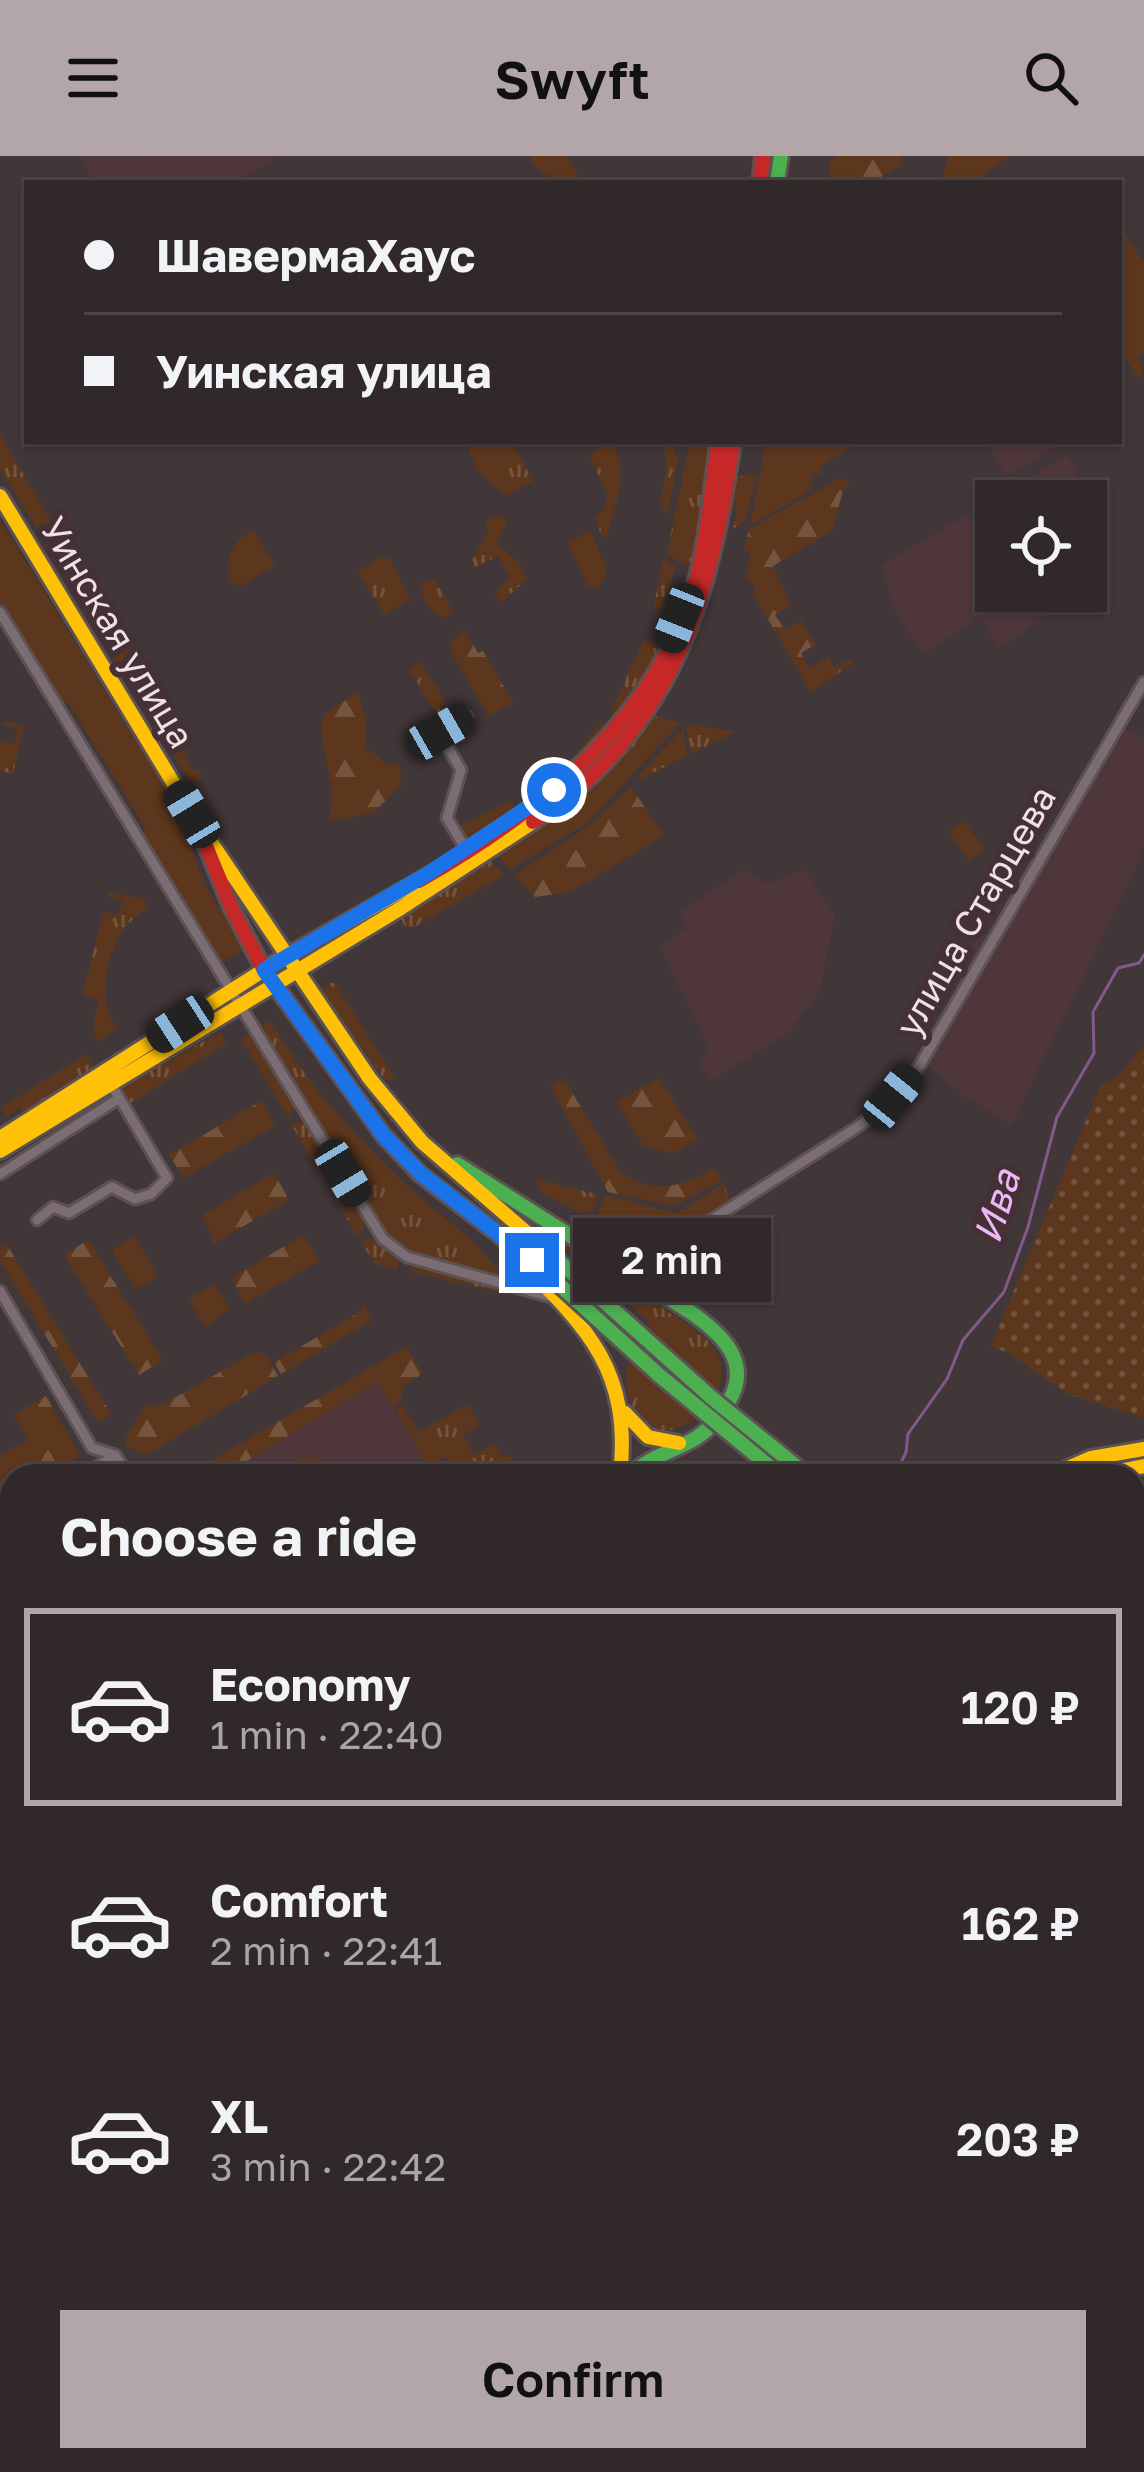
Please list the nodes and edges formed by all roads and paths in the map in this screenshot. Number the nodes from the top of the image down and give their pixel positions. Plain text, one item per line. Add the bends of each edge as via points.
1 (718, 444) edge
2 (733, 444) edge
3 (0, 496) edge
4 (0, 612) edge
5 (5, 630) edge
6 (1144, 682) edge
7 (467, 716) dead end
8 (192, 814) junction
9 (470, 856) junction
10 (286, 957) junction
11 (264, 970) junction
12 (296, 970) junction
13 (275, 984) junction
14 (231, 992) junction
15 (242, 1006) junction
16 (109, 1078) junction
17 (118, 1100) junction
18 (0, 1138) edge
19 (422, 1142) junction
20 (0, 1151) edge
21 (0, 1174) edge
22 (472, 1214) junction
23 (37, 1220) dead end
24 (708, 1222) junction
25 (602, 1255) junction
26 (0, 1291) edge
27 (560, 1300) junction
28 (689, 1311) junction
29 (625, 1413) junction
30 (684, 1442) junction
31 (1144, 1449) edge
32 (115, 1455) junction
33 (101, 1464) edge
34 (121, 1464) edge
35 (621, 1464) edge
36 (641, 1464) edge
37 (766, 1464) edge
38 (793, 1464) edge
39 (1077, 1464) edge

1 - 9 main road via 696,579 640,698 593,754
2 - 9 main road via 704,597 652,705 544,815
3 - 8 main road, Уинская улица
4 - 5 street
5 - 14 street
6 - 24 street, улица Старцева via 920,1065 859,1126
7 - 9 street via 440,732 461,770 447,818
8 - 10 main road, Уинская улица
8 - 11 main road
9 - 10 main road
9 - 12 main road
10 - 11 main road
10 - 12 main road, Уинская улица
11 - 13 main road
11 - 14 main road
12 - 13 main road
12 - 19 main road, Уинская улица
13 - 15 main road
13 - 22 main road via 384,1136
14 - 15 street
14 - 16 main road
15 - 16 main road
15 - 27 street via 390,1246
16 - 17 street
16 - 18 main road
16 - 20 main road
17 - 21 street
17 - 23 street via 167,1178 151,1194 135,1199 112,1187 69,1213 52,1207
19 - 25 main road
19 - 38 main road, Уинская улица, bridge
22 - 27 main road
22 - 37 main road, bridge
24 - 25 street, улица Старцева via 645,1255
24 - 28 street via 674,1260 673,1283
25 - 28 main road
26 - 32 street via 92,1448
27 - 29 main road via 611,1370
28 - 30 main road via 723,1333 739,1381 713,1424
29 - 30 main road via 650,1439
29 - 35 main road
30 - 36 main road
31 - 39 main road
32 - 33 street
32 - 34 street

